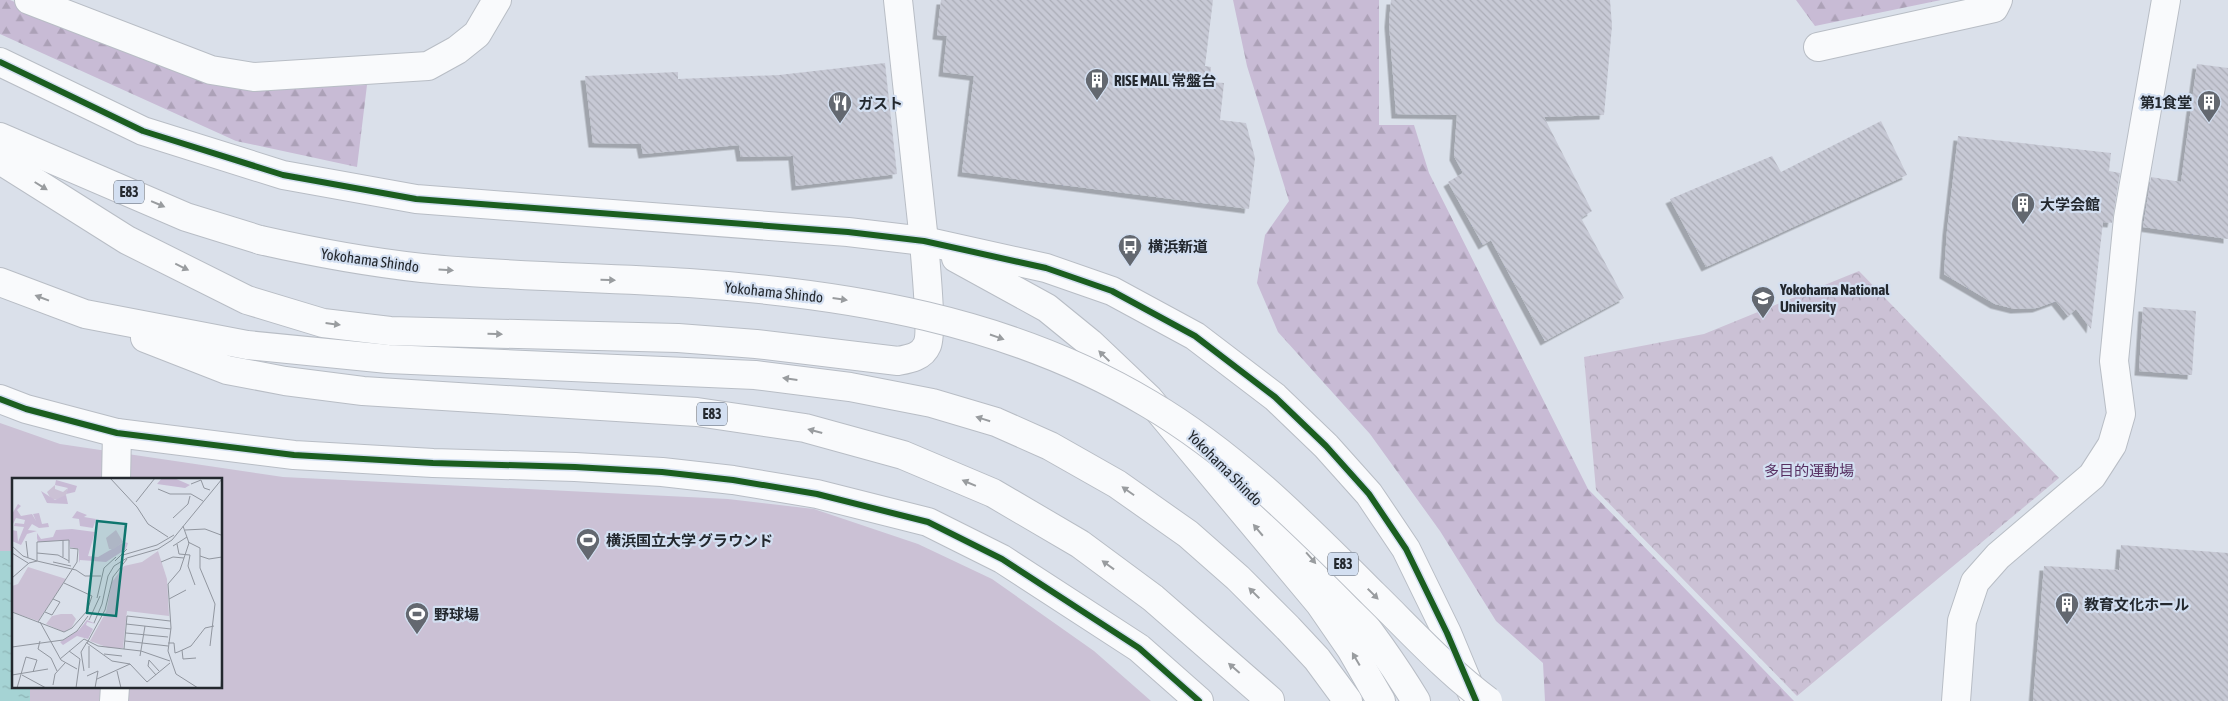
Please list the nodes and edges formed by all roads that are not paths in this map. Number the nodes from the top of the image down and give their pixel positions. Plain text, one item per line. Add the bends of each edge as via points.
1 (29, 0) edge
2 (497, 0) edge
3 (898, 0) edge
4 (1998, 0) edge
5 (2166, 0) edge
6 (1818, 47) dead end
7 (0, 62) edge
8 (0, 137) edge
9 (0, 160) edge
10 (924, 240) junction
11 (0, 282) edge
12 (84, 314) junction
13 (0, 399) edge
14 (117, 433) junction
15 (1194, 434) junction
16 (116, 478) edge
17 (115, 688) edge
18 (1343, 698) edge
19 (1270, 700) edge
20 (114, 701) edge
21 (1199, 701) edge
22 (1380, 701) edge
23 (1416, 701) edge
24 (1476, 701) edge
25 (1488, 701) edge
26 (1956, 701) edge

1 - 2 main road via 211,70 254,77 428,66 477,34
3 - 10 main road
4 - 6 main road via 1994,8
5 - 26 main road via 2128,218 2114,361 2121,414 2112,445 2092,476 1998,556 1975,582 1962,621
7 - 10 main road via 144,131 283,175 416,199
8 -> 15 main road, Yokohama Shindo / E83, bridge via 186,217 260,240 322,254 422,268 771,290 880,305 957,324 1037,350 1082,369 1145,401
9 -> 10 main road via 127,240 247,300 323,323 390,331 678,338 898,362 915,358 927,345
22 -> 10 main road via 1320,604 1149,399 1090,343 1047,308
10 - 24 main road via 1046,268 1112,291 1195,336 1275,397 1326,446 1369,494 1406,549
12 -> 11 main road, E83
18 -> 12 main road, E83 via 1317,659 1238,578 1188,534 1125,489 1050,446 996,422 932,403 850,387 755,375 388,358 247,345
19 -> 12 main road, E83 via 1153,598 1080,544 993,493 903,455 804,428 698,412 363,391 285,381 228,370
13 - 14 main road
14 - 16 main road
14 - 21 main road via 294,455 662,472 817,494 928,522 1002,559 1139,648
15 -> 23 main road, Yokohama Shindo / E83, bridge via 1244,483 1344,597
15 -> 25 main road, E83, bridge via 1268,492 1419,639
17 - 20 main road

